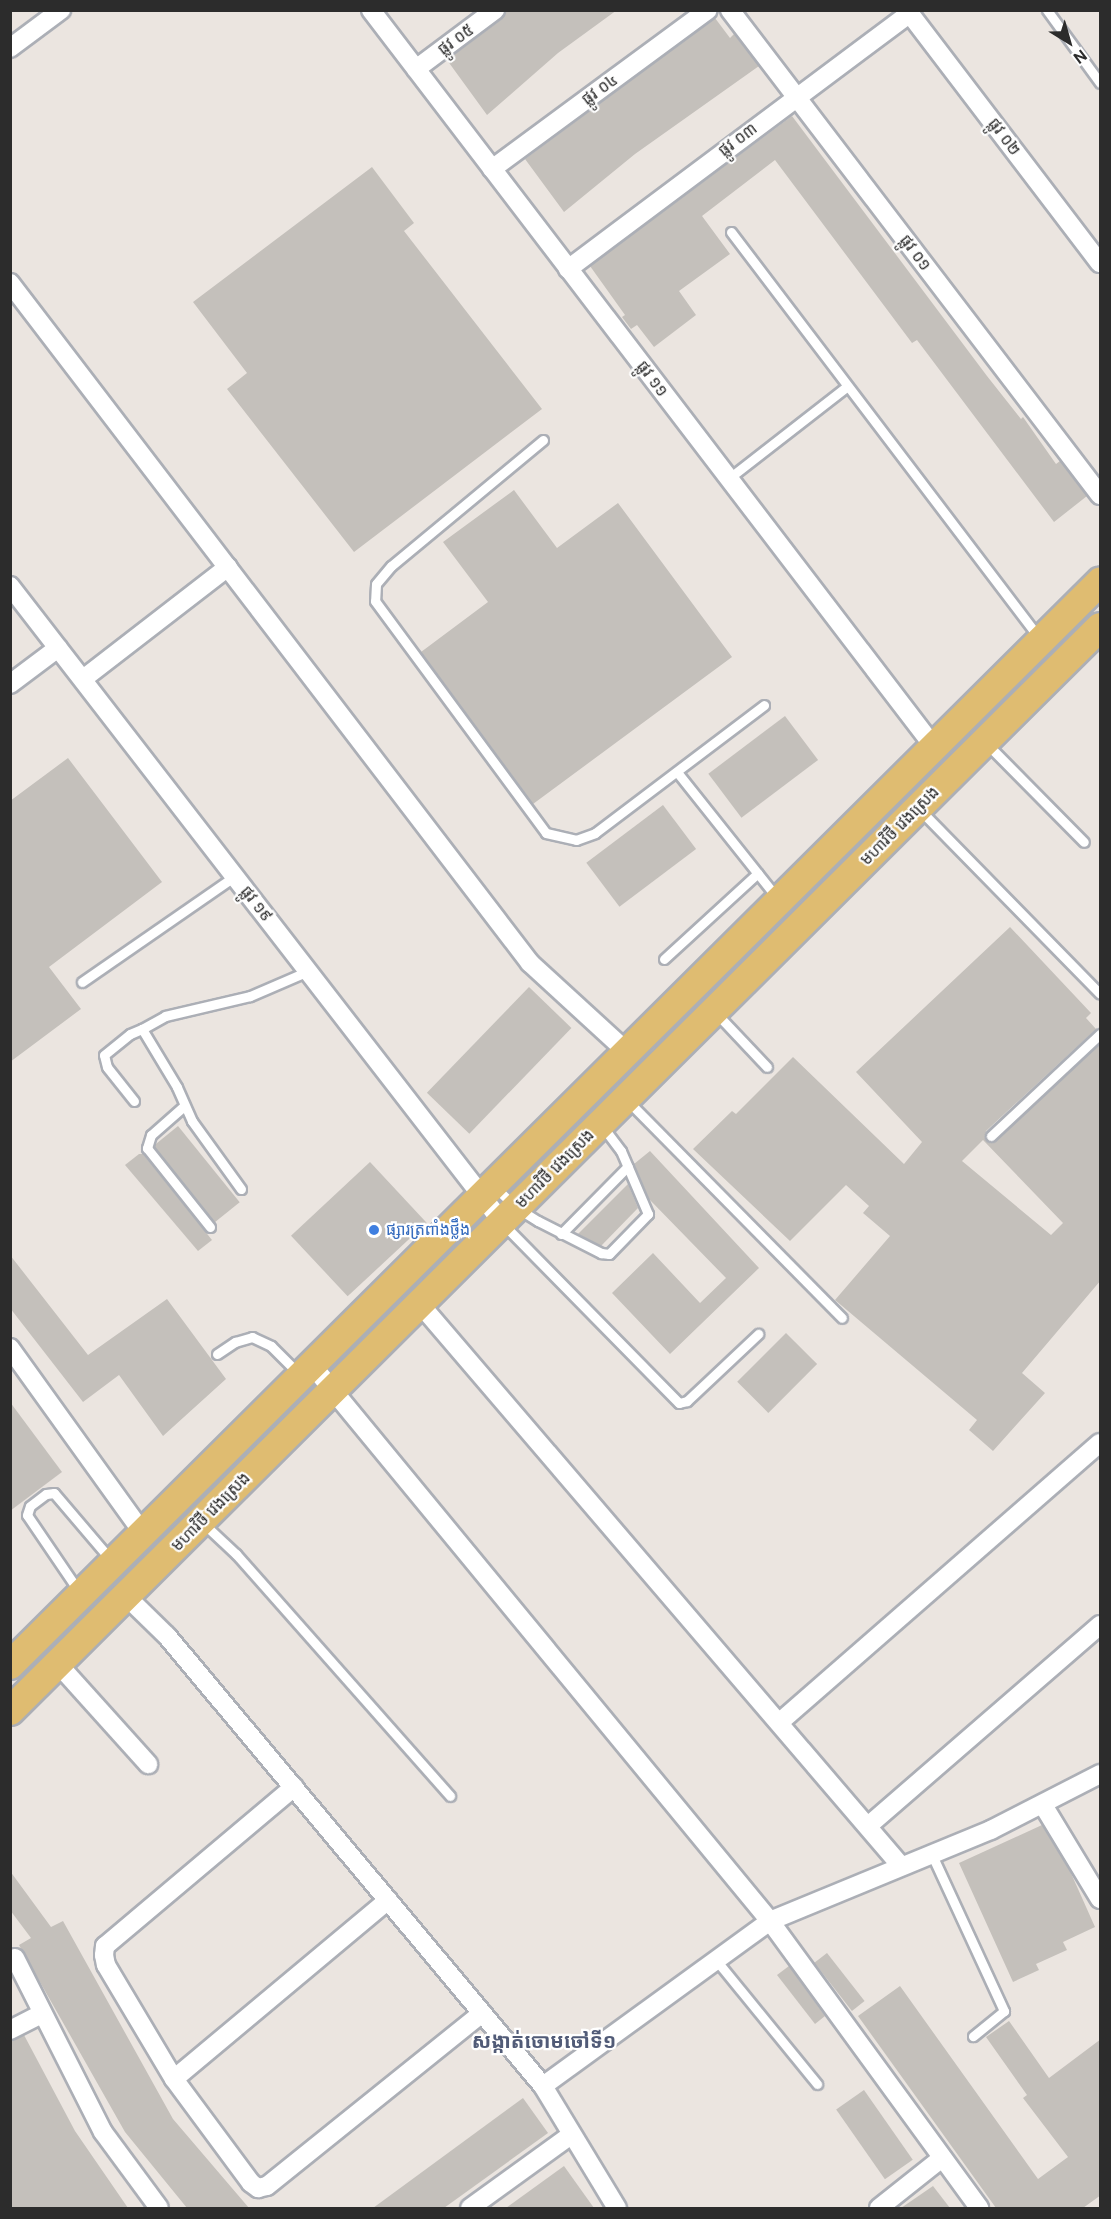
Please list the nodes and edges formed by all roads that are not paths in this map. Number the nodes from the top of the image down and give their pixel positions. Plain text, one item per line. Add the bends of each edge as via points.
1 (61, 10) edge
2 (371, 10) edge
3 (495, 10) edge
4 (708, 10) edge
5 (730, 10) edge
6 (1047, 10) edge
7 (909, 12) edge
8 (10, 48) edge
9 (416, 69) junction
10 (1101, 83) edge
11 (796, 97) junction
12 (492, 169) junction
13 (731, 232) dead end
14 (1101, 263) edge
15 (568, 269) junction
16 (10, 283) edge
17 (846, 387) junction
18 (543, 440) dead end
19 (728, 479) junction
20 (1101, 495) edge
21 (228, 567) junction
22 (1101, 582) edge
23 (10, 586) edge
24 (1101, 627) edge
25 (1041, 641) junction
26 (58, 648) junction
27 (83, 679) junction
28 (10, 684) edge
29 (764, 705) dead end
30 (985, 742) junction
31 (934, 747) junction
32 (676, 772) junction
33 (918, 808) junction
34 (1084, 842) dead end
35 (758, 873) junction
36 (235, 876) junction
37 (780, 901) junction
38 (664, 959) dead end
39 (308, 971) junction
40 (82, 982) dead end
41 (1101, 994) edge
42 (714, 1011) junction
43 (142, 1029) junction
44 (1101, 1034) edge
45 (627, 1052) junction
46 (767, 1066) dead end
47 (626, 1099) junction
48 (134, 1101) dead end
49 (184, 1106) junction
50 (601, 1124) junction
51 (991, 1136) dead end
52 (628, 1166) junction
53 (241, 1189) dead end
54 (487, 1192) junction
55 (509, 1215) junction
56 (210, 1227) dead end
57 (561, 1234) junction
58 (420, 1304) junction
59 (842, 1318) dead end
60 (758, 1334) dead end
61 (10, 1348) edge
62 (217, 1354) dead end
63 (306, 1370) junction
64 (333, 1390) junction
65 (1101, 1443) edge
66 (201, 1522) junction
67 (143, 1533) junction
68 (113, 1563) junction
69 (81, 1595) junction
70 (126, 1596) junction
71 (1101, 1625) edge
72 (58, 1664) junction
73 (10, 1665) edge
74 (10, 1711) edge
75 (781, 1721) junction
76 (148, 1764) dead end
77 (1101, 1774) edge
78 (294, 1787) junction
79 (450, 1796) dead end
80 (1043, 1805) junction
81 (868, 1826) junction
82 (932, 1855) junction
83 (902, 1866) junction
84 (1101, 1899) edge
85 (388, 1900) junction
86 (770, 1921) junction
87 (15, 1958) dead end
88 (716, 1960) junction
89 (482, 2013) junction
90 (41, 2014) junction
91 (10, 2030) edge
92 (973, 2036) dead end
93 (174, 2079) junction
94 (817, 2084) dead end
95 (543, 2086) junction
96 (571, 2136) junction
97 (942, 2158) junction
98 (157, 2208) edge
99 (470, 2208) edge
100 (617, 2208) edge
101 (879, 2208) edge
102 (979, 2208) edge

1 - 8 street
2 - 9 street, ផ្លូវ ១១
3 - 9 street, ផ្លូវ ០៥
4 - 12 street, ផ្លូវ ០៤
5 - 11 street, ផ្លូវ ០១
6 - 10 lane
7 - 11 street, ផ្លូវ ០៣
7 - 14 street, ផ្លូវ ០២
9 - 12 street, ផ្លូវ ១១
11 - 15 street, ផ្លូវ ០៣
11 - 20 street, ផ្លូវ ០១
12 - 15 street, ផ្លូវ ១១
13 - 17 lane
15 - 19 street, ផ្លូវ ១១
16 - 21 street
17 - 19 lane
17 - 25 lane
18 - 32 lane via 391,566 376,584 375,601 546,832 576,840 595,833
19 - 31 street, ផ្លូវ ១១
21 - 27 street
21 - 45 street via 530,963
22 - 25 main road, មហាវិថី វេងស្រេង
23 - 26 street, ផ្លូវ ១៩
24 - 30 main road, មហាវិថី វេងស្រេង
25 - 31 main road, មហាវិថី វេងស្រេង
26 - 27 street, ផ្លូវ ១៩
26 - 28 street
27 - 36 street, ផ្លូវ ១៩
29 - 32 lane
30 - 33 main road, មហាវិថី វេងស្រេង
30 - 34 lane
31 - 37 main road, មហាវិថី វេងស្រេង
32 - 35 lane
33 - 41 lane
33 - 42 main road, មហាវិថី វេងស្រេង
35 - 37 lane
35 - 38 lane
36 - 39 street, ផ្លូវ ១៩
36 - 40 lane
37 - 45 main road, មហាវិថី វេងស្រេង
39 - 43 lane via 250,996 165,1016
39 - 54 street, ផ្លូវ ១៩
42 - 46 lane
42 - 47 main road, មហាវិថី វេងស្រេង
43 - 48 lane via 104,1055 107,1067
43 - 49 lane
44 - 51 lane
45 - 54 main road, មហាវិថី វេងស្រេង
47 - 50 main road, មហាវិថី វេងស្រេង
47 - 59 lane
49 - 53 lane
49 - 56 lane via 151,1135 147,1148
50 - 52 lane
50 - 55 main road, មហាវិថី វេងស្រេង
52 - 57 lane
52 - 57 lane via 648,1208 646,1219 609,1254
54 - 55 street, ផ្លូវ ១៩
54 - 63 main road, មហាវិថី វេងស្រេង
55 - 57 lane
55 - 58 main road, មហាវិថី វេងស្រេង
55 - 60 lane via 679,1403 687,1401
58 - 64 main road, មហាវិថី វេងស្រេង
58 - 75 street
61 - 67 street
62 - 63 lane via 252,1337
63 - 64 street
63 - 67 main road, មហាវិថី វេងស្រេង
64 - 66 main road, មហាវិថី វេងស្រេង
64 - 86 street
65 - 75 street
66 - 70 main road, មហាវិថី វេងស្រេង
66 - 79 lane via 236,1554
67 - 68 main road, មហាវិថី វេងស្រេង
68 - 69 main road, មហាវិថី វេងស្រេង
68 - 69 lane via 54,1493 30,1506 27,1515
69 - 73 main road, មហាវិថី វេងស្រេង
70 - 72 main road, មហាវិថី វេងស្រេង
70 - 78 street via 168,1636
71 - 81 street
72 - 74 main road, មហាវិថី វេងស្រេង
72 - 76 street
75 - 81 street
77 - 80 street
78 - 85 street
78 - 93 street via 105,1946 106,1965
80 - 82 street
80 - 84 street
81 - 83 street
82 - 83 street
82 - 92 lane via 1004,2011
83 - 86 street
85 - 89 street
85 - 93 street
86 - 88 street
86 - 97 street
87 - 90 street
88 - 94 lane
88 - 95 street
89 - 93 street via 267,2186 258,2188
89 - 95 street
90 - 91 street
90 - 98 street via 103,2132
95 - 96 street
96 - 99 street
96 - 100 street
97 - 101 street
97 - 102 street

